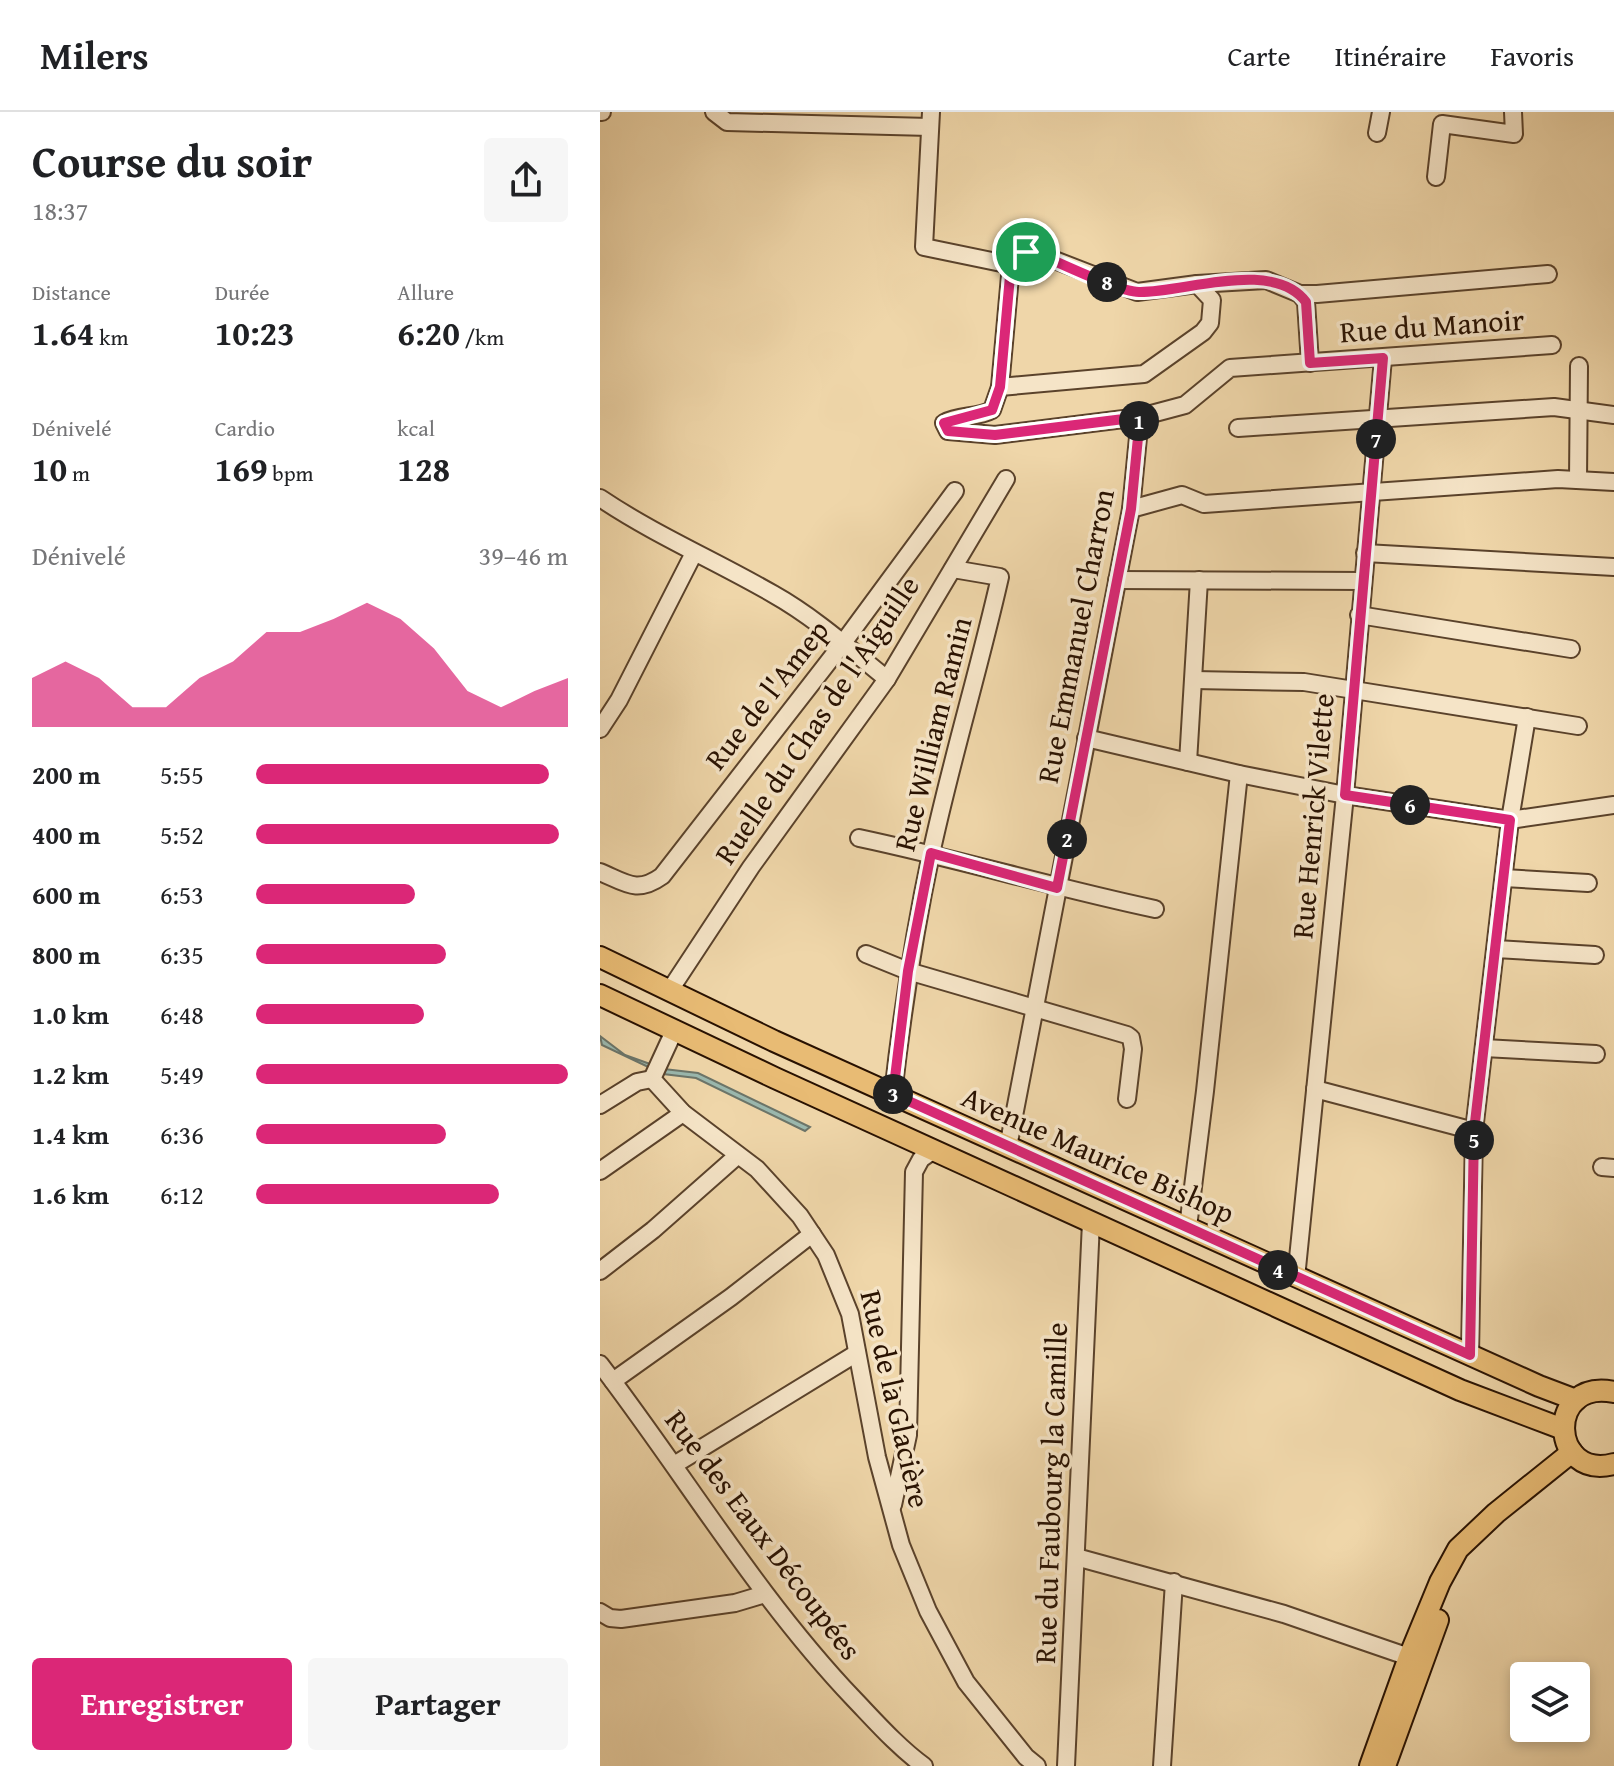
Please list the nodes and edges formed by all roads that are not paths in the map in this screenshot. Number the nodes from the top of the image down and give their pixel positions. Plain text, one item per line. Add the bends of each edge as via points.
1 (714, 112) edge
2 (1381, 112) edge
3 (1513, 112) edge
4 (930, 119) edge
5 (1377, 133) dead end
6 (1436, 177) dead end
7 (1011, 265) junction
8 (1548, 274) dead end
9 (1197, 284) junction
10 (1300, 294) junction
11 (1552, 345) dead end
12 (1383, 358) junction
13 (1310, 363) junction
14 (1579, 366) dead end
15 (1000, 387) junction
16 (1579, 410) junction
17 (1614, 415) edge
18 (1140, 417) junction
19 (1378, 419) junction
20 (1238, 428) dead end
21 (1006, 479) dead end
22 (1578, 480) junction
23 (1614, 482) edge
24 (955, 491) dead end
25 (1371, 493) junction
26 (600, 498) edge
27 (1131, 509) junction
28 (694, 553) junction
29 (1365, 553) junction
30 (1614, 567) edge
31 (953, 569) junction
32 (1117, 580) junction
33 (1199, 580) junction
34 (1363, 581) junction
35 (1359, 615) junction
36 (843, 643) junction
37 (1571, 649) dead end
38 (887, 679) junction
39 (1194, 680) junction
40 (1352, 689) junction
41 (1527, 717) junction
42 (1578, 726) dead end
43 (600, 729) edge
44 (1086, 738) junction
45 (1188, 762) junction
46 (1239, 774) junction
47 (1345, 795) junction
48 (1614, 805) edge
49 (1510, 820) junction
50 (859, 838) dead end
51 (931, 853) junction
52 (600, 872) edge
53 (1504, 878) junction
54 (1588, 883) dead end
55 (1057, 888) junction
56 (1155, 909) dead end
57 (1496, 949) junction
58 (866, 954) dead end
59 (1595, 955) dead end
60 (600, 957) edge
61 (908, 971) junction
62 (670, 990) junction
63 (600, 995) edge
64 (1035, 1007) junction
65 (675, 1029) junction
66 (1484, 1048) junction
67 (1596, 1054) dead end
68 (656, 1070) junction
69 (1315, 1089) junction
70 (893, 1094) junction
71 (1127, 1099) dead end
72 (600, 1105) edge
73 (683, 1113) junction
74 (1474, 1131) junction
75 (1008, 1147) junction
76 (934, 1150) junction
77 (738, 1155) junction
78 (600, 1171) edge
79 (1091, 1222) junction
80 (1188, 1227) junction
81 (812, 1234) junction
82 (600, 1271) edge
83 (1296, 1278) junction
84 (857, 1353) junction
85 (1470, 1355) junction
86 (600, 1364) edge
87 (613, 1381) junction
88 (1614, 1392) edge
89 (1576, 1400) junction
90 (1563, 1429) junction
91 (1576, 1456) junction
92 (1614, 1464) edge
93 (674, 1465) junction
94 (892, 1511) junction
95 (1076, 1557) junction
96 (1174, 1582) junction
97 (765, 1594) junction
98 (600, 1612) edge
99 (1409, 1657) junction
100 (924, 1766) edge
101 (1037, 1766) edge
102 (1066, 1766) edge
103 (1162, 1766) edge
104 (1370, 1766) edge
105 (1385, 1766) edge

1 - 4 street via 727,122
2 - 5 street
3 - 6 street via 1514,134 1442,124
4 - 7 street via 924,247
7 - 9 street via 1017,255 1034,252 1137,292
7 - 15 street
8 - 10 street
9 - 10 street via 1266,280
9 - 15 street via 1212,300 1210,323 1144,374
10 - 13 street via 1306,302
11 - 12 street, Rue du Manoir
12 - 13 street, Rue du Manoir
12 - 19 street, Rue Henrick Vilette
13 - 18 street, Rue du Manoir via 1230,368 1185,405
14 - 16 street
15 - 18 street, Rue du Manoir via 992,410 952,419 944,423 948,431 995,435
16 - 17 street
16 - 19 street via 1554,407
16 - 22 street
18 - 27 street, Rue Emmanuel Charron
19 - 20 street
19 - 25 street, Rue Henrick Vilette
21 - 31 street, Ruelle du Chas de l'Aiguille
22 - 23 street
22 - 25 street
24 - 36 street, Rue de l'Amep
25 - 27 street via 1204,504 1182,495
25 - 29 street, Rue Henrick Vilette
26 - 28 street
27 - 32 street, Rue Emmanuel Charron
28 - 36 street via 775,595
28 - 43 street
29 - 30 street
29 - 34 street, Rue Henrick Vilette
31 - 38 street, Ruelle du Chas de l'Aiguille
31 - 51 street, Rue William Ramin via 1000,577
32 - 33 street
32 - 44 street, Rue Emmanuel Charron
33 - 34 street
33 - 39 street
34 - 35 street, Rue Henrick Vilette
35 - 37 street
35 - 40 street, Rue Henrick Vilette
36 - 38 street
36 - 52 street, Rue de l'Amep via 662,876 648,886 634,887
38 - 62 street, Ruelle du Chas de l'Aiguille
39 - 40 street via 1304,682
39 - 45 street
40 - 41 street
40 - 47 street, Rue Henrick Vilette
41 - 42 street
41 - 49 street
44 - 45 street
44 - 55 street, Rue Emmanuel Charron
45 - 46 street
46 - 47 street
46 - 80 street
47 - 49 street
47 - 69 street, Rue Henrick Vilette
48 - 49 street
49 - 53 street
50 - 51 street
51 - 55 street
51 - 61 street, Rue William Ramin
53 - 54 street
53 - 57 street
55 - 56 street
55 - 64 street, Rue Emmanuel Charron
57 - 59 street
57 - 66 street
58 - 61 street
60 - 62 main road, Avenue Maurice Bishop
61 - 64 street
61 - 70 street, Rue William Ramin
62 - 70 main road, Avenue Maurice Bishop
63 - 65 main road, Avenue Maurice Bishop
64 - 71 street via 1131,1038
64 - 75 street, Rue Emmanuel Charron
65 - 68 street
65 - 76 main road, Avenue Maurice Bishop
66 - 67 street
66 - 74 street
68 - 72 street
68 - 73 street, Rue de la Glacière
69 - 74 street
69 - 83 street, Rue Henrick Vilette
70 - 75 main road, Avenue Maurice Bishop
73 - 77 street, Rue de la Glacière
73 - 78 street
74 - 85 street
75 - 80 main road, Avenue Maurice Bishop
76 - 79 main road, Avenue Maurice Bishop
76 - 94 street via 914,1172 908,1435
77 - 81 street, Rue de la Glacière via 757,1169
77 - 82 street
79 - 90 main road, Avenue Maurice Bishop via 1460,1390
79 - 95 street, Rue du Faubourg la Camille
80 - 83 main road, Avenue Maurice Bishop
81 - 84 street, Rue de la Glacière via 838,1280
81 - 87 street
83 - 85 main road, Avenue Maurice Bishop
84 - 93 street
84 - 94 street, Rue de la Glacière
85 - 89 main road, Avenue Maurice Bishop
86 - 87 street, Rue des Eaux Découpées
87 - 93 street, Rue des Eaux Découpées
88 - 89 main road via 1594,1391
89 - 90 main road
90 - 91 main road
91 - 92 main road via 1596,1466
91 - 99 main road via 1496,1513 1458,1549
91 - 105 main road via 1468,1557 1437,1624
93 - 97 street, Rue des Eaux Découpées
94 - 101 street, Rue de la Glacière via 928,1611 966,1682
95 - 96 street
95 - 102 street, Rue du Faubourg la Camille
96 - 99 street
96 - 103 street
97 - 98 street via 621,1619
97 - 100 street, Rue des Eaux Découpées via 816,1659
99 - 104 main road

